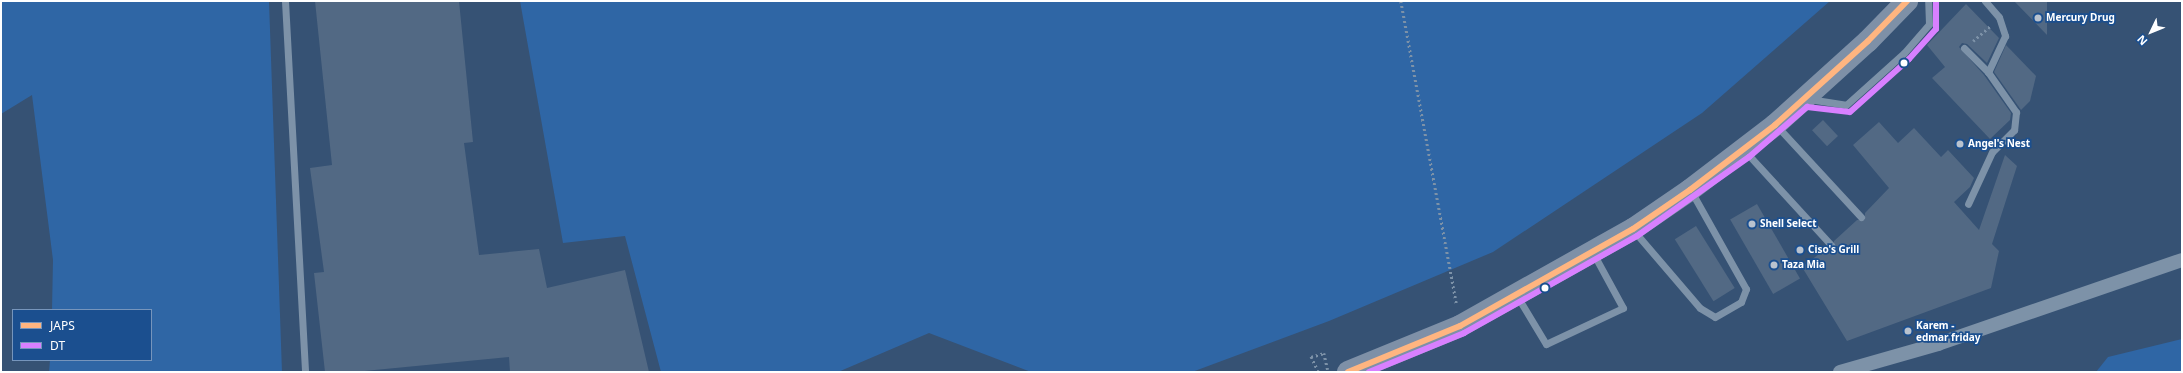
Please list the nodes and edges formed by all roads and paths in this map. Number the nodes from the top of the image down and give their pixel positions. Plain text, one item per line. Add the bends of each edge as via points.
1 (285, 1) edge
2 (1400, 1) edge
3 (1907, 1) edge
4 (1928, 1) edge
5 (1985, 1) edge
6 (1999, 17) junction
7 (1964, 48) joint
8 (1988, 72) junction
9 (1805, 99) junction
10 (1775, 125) junction
11 (1744, 150) junction
12 (1690, 190) junction
13 (1968, 204) dead end
14 (1861, 217) dead end
15 (1633, 229) junction
16 (1831, 245) dead end
17 (1592, 251) junction
18 (2182, 260) edge
19 (1516, 294) junction
20 (1460, 326) junction
21 (305, 372) edge
22 (1318, 372) edge
23 (1328, 372) edge
24 (1348, 372) edge
25 (1840, 372) edge

1 - 21 lane
2 - 20 path
3 - 9 highway
4 - 9 lane via 1929,24 1904,53 1846,105
5 - 6 lane
6 - 7 path
6 - 8 lane via 2005,36
7 - 8 lane
8 - 13 lane via 2016,112 2014,130 1992,152
9 - 10 highway
10 - 11 highway
10 - 14 lane
11 - 12 highway
11 - 16 lane
12 - 15 highway
12 - 15 lane via 1746,289 1741,302 1715,317 1700,308
15 - 17 highway
17 - 19 highway
17 - 19 lane via 1622,308 1546,344
18 - 25 street via 1938,344
19 - 20 highway
20 - 24 highway
22 - 23 path via 1311,357 1324,353

